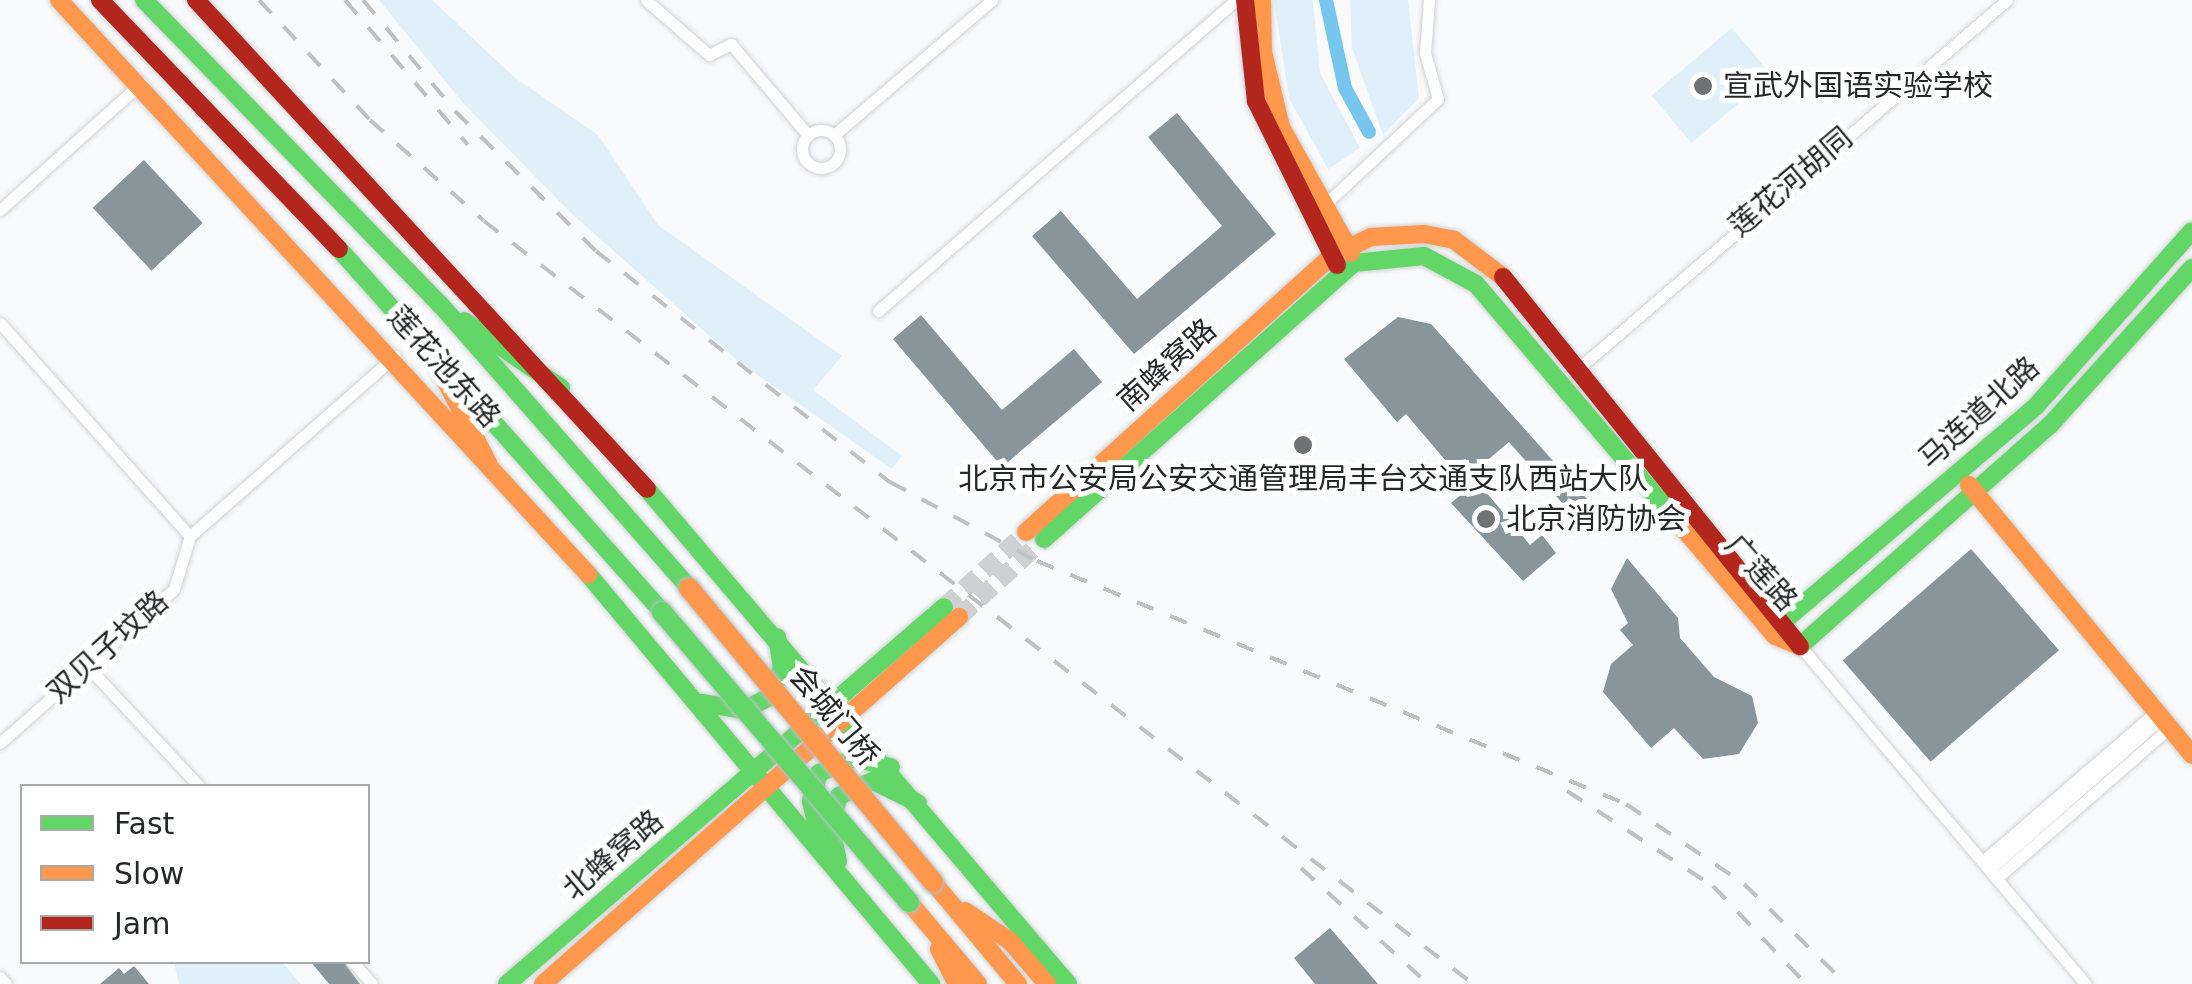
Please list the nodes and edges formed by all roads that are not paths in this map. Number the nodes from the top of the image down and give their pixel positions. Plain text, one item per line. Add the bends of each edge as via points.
1 (59, 0) edge
2 (100, 0) edge
3 (144, 0) edge
4 (196, 0) edge
5 (646, 0) edge
6 (992, 0) edge
7 (1236, 0) edge
8 (1245, 0) edge
9 (1262, 0) edge
10 (1429, 0) edge
11 (2007, 0) edge
12 (140, 84) junction
13 (808, 136) junction
14 (834, 136) junction
15 (1320, 209) junction
16 (0, 210) edge
17 (2192, 232) edge
18 (1344, 259) junction
19 (2192, 268) edge
20 (439, 303) junction
21 (878, 311) dead end
22 (0, 323) edge
23 (424, 337) junction
24 (395, 356) junction
25 (1579, 368) junction
26 (561, 388) junction
27 (488, 462) junction
28 (1959, 474) junction
29 (1976, 494) junction
30 (190, 536) junction
31 (1035, 536) tunnel mouth
32 (689, 588) joint
33 (952, 612) tunnel mouth
34 (1786, 619) junction
35 (776, 632) junction
36 (1800, 646) junction
37 (88, 666) junction
38 (702, 703) junction
39 (843, 711) junction
40 (2164, 717) junction
41 (0, 742) edge
42 (2192, 754) edge
43 (892, 768) junction
44 (765, 779) junction
45 (197, 784) edge
46 (923, 806) junction
47 (822, 846) junction
48 (840, 868) junction
49 (1990, 870) junction
50 (947, 898) junction
51 (925, 921) junction
52 (355, 964) edge
53 (0, 977) edge
54 (1058, 980) edge
55 (6, 984) edge
56 (372, 984) edge
57 (507, 984) edge
58 (543, 984) edge
59 (931, 984) edge
60 (957, 984) edge
61 (978, 984) edge
62 (1018, 984) edge
63 (1082, 984) edge
64 (2086, 984) edge

1 - 12 main road, 莲花池东路
2 - 23 main road, 莲花池东路
3 - 20 main road, 莲花池东路
4 - 26 main road
5 - 13 street via 710,55 731,44
6 - 14 street
7 - 21 street
8 - 15 main road via 1256,101
9 - 15 main road via 1273,102
10 - 15 street via 1425,53 1438,99
11 - 25 street, 莲花河胡同
12 - 16 street
12 - 24 main road, 莲花池东路
13 - 14 street
13 - 14 street via 802,153 821,168 838,160
15 - 18 main road
17 - 28 main road, 马连道北路 via 2073,368
18 - 25 main road, 广莲路 via 1424,234 1454,240 1502,276
18 - 31 main road, 南蜂窝路
18 - 36 main road, 广莲路 via 1404,254 1460,270 1776,636
19 - 29 main road, 马连道北路 via 2094,380
20 - 26 main road
20 - 32 main road, 莲花池东路
22 - 30 street
23 - 27 main road
23 - 51 main road, 莲花池东路, bridge
24 - 27 main road, 莲花池东路
24 - 30 street
25 - 34 main road, 广莲路
26 - 35 main road
27 - 38 main road, 莲花池东路
28 - 29 main road
28 - 34 main road, 马连道北路
29 - 36 main road, 马连道北路
29 - 40 main road
30 - 37 street, 双贝子坟路 via 174,590
32 - 50 main road, 会城门桥, bridge
33 - 39 main road
34 - 36 main road, 广莲路
35 - 38 main road via 782,668 771,696 744,710
35 - 39 main road
36 - 49 street, 广莲路
37 - 41 street, 双贝子坟路
37 - 45 street
38 - 44 main road, 莲花池东路
39 - 43 main road
39 - 44 main road
40 - 42 main road
40 - 49 street
40 - 49 street
43 - 46 main road
43 - 47 main road via 854,758 819,773 810,801
44 - 47 main road, 莲花池东路
44 - 57 main road, 北蜂窝路
44 - 58 main road, 北蜂窝路
46 - 48 main road via 873,781 839,796 830,824
46 - 54 main road
47 - 48 main road
48 - 59 main road
49 - 64 street, 广莲路
50 - 54 main road
50 - 62 main road
51 - 60 main road
51 - 61 main road
52 - 56 street
53 - 55 street
54 - 63 main road

